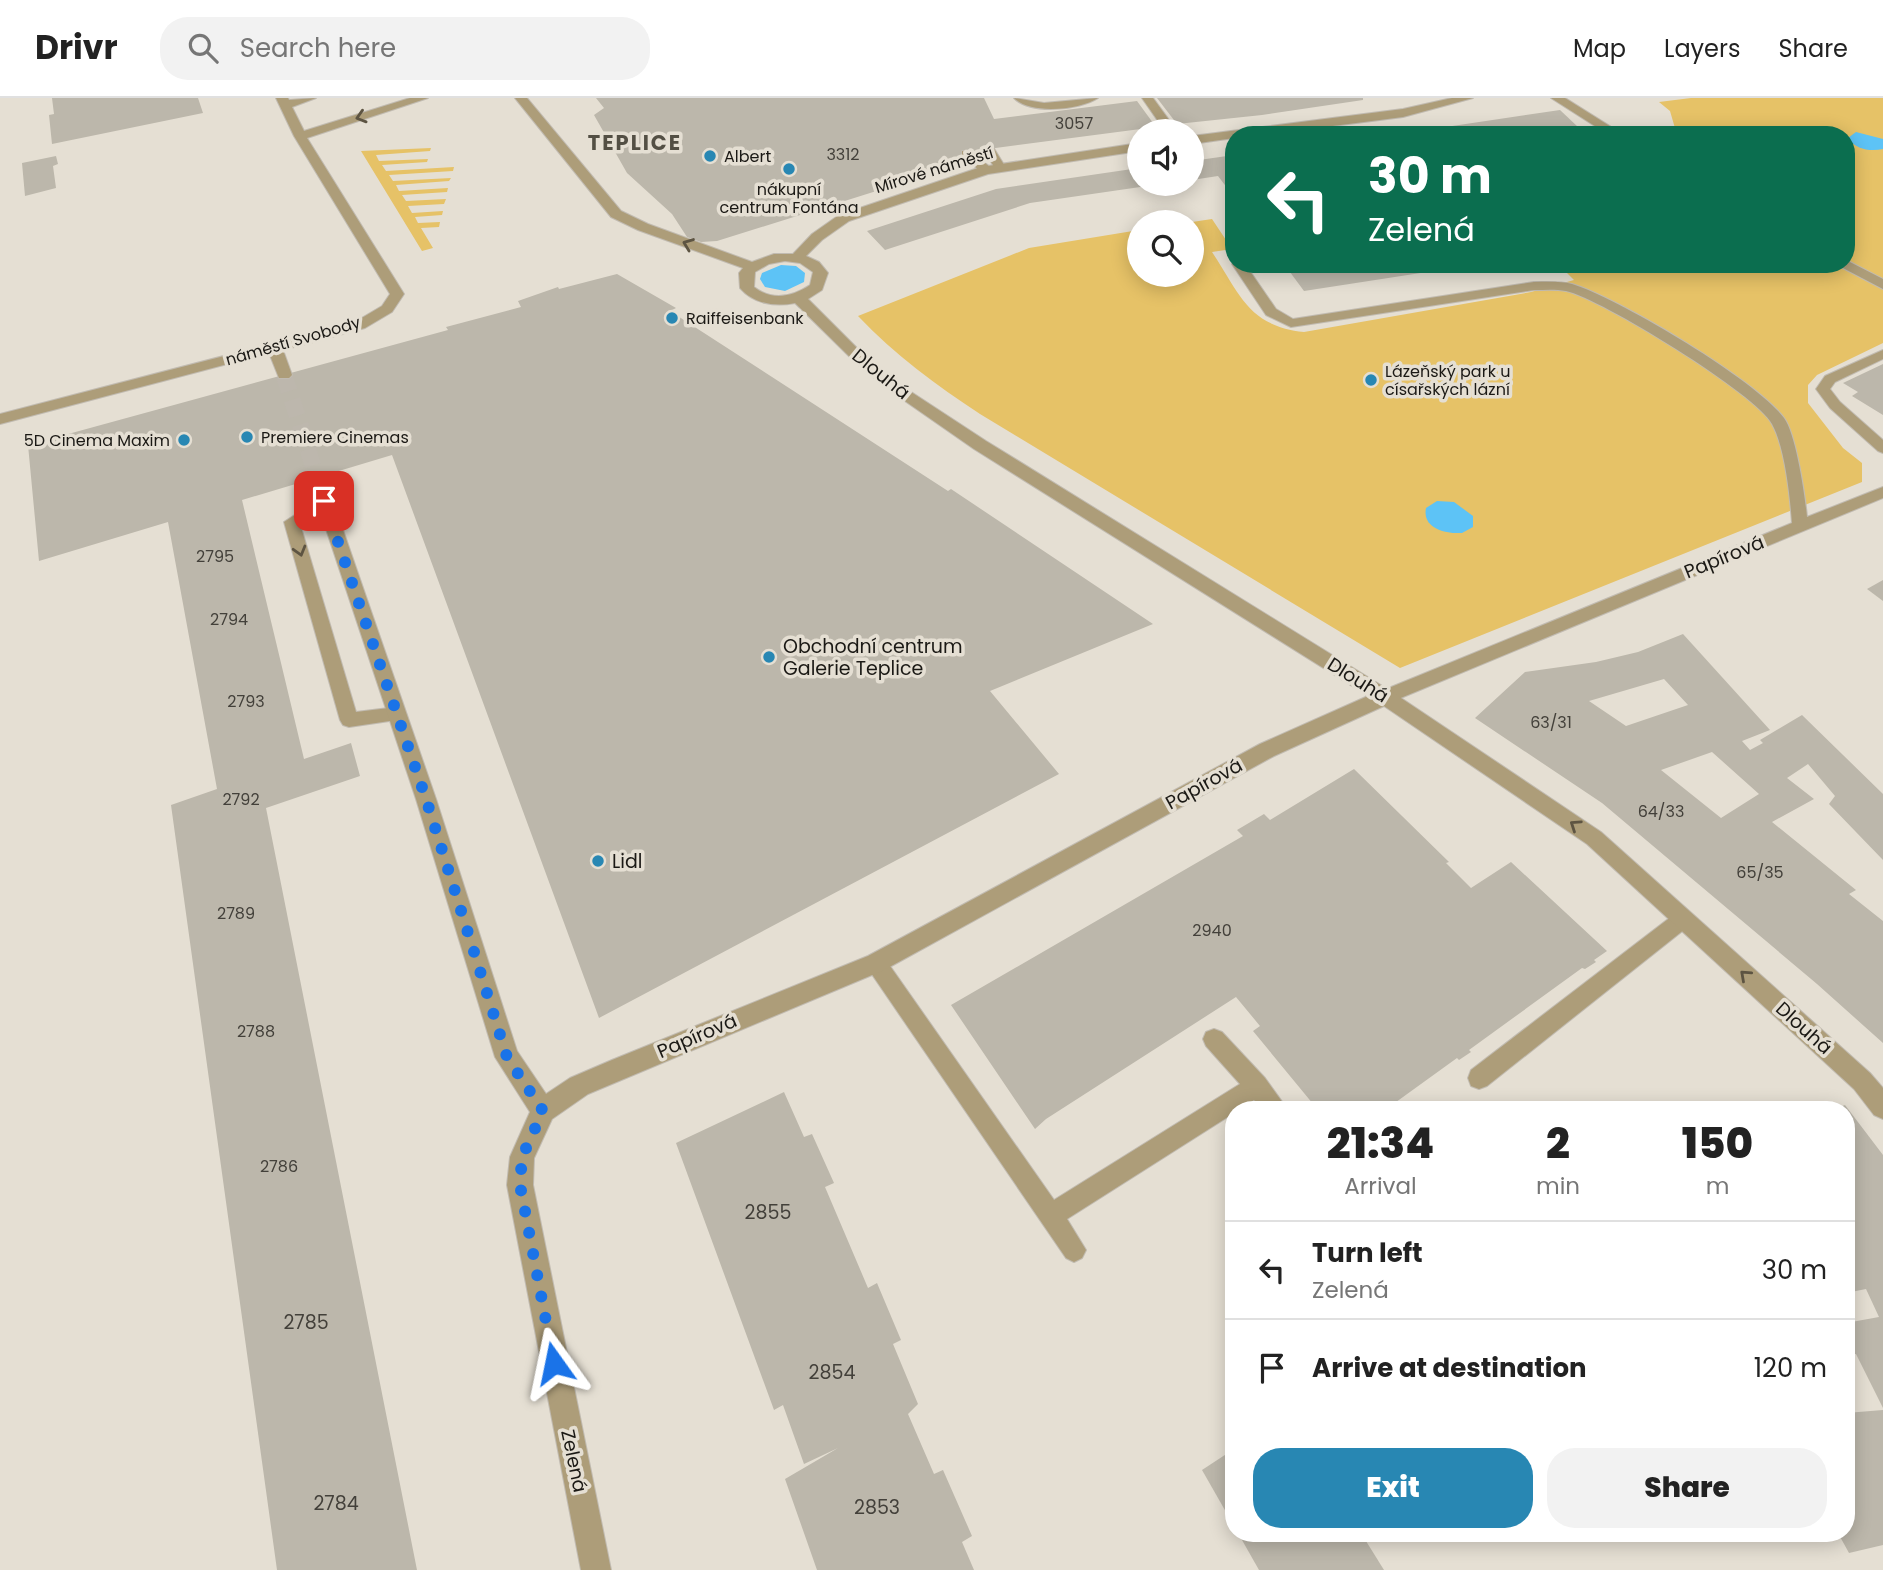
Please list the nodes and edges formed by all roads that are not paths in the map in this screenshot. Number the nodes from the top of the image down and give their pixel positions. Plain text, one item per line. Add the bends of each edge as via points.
1 (310, 98) edge
2 (422, 98) edge
3 (521, 98) edge
4 (1019, 98) edge
5 (1093, 98) edge
6 (1147, 98) edge
7 (1467, 98) edge
8 (1557, 98) edge
9 (285, 101) edge
10 (1162, 119) edge
11 (1301, 126) edge
12 (1603, 126) edge
13 (300, 136) junction
14 (1225, 136) edge
15 (1204, 138) edge
16 (989, 149) dead end
17 (1127, 149) edge
18 (967, 153) dead end
19 (993, 169) junction
20 (797, 258) junction
21 (752, 267) junction
22 (1855, 269) edge
23 (1244, 273) edge
24 (1883, 285) edge
25 (799, 298) junction
26 (282, 345) junction
27 (1883, 354) edge
28 (284, 375) tunnel mouth
29 (0, 419) edge
30 (1883, 447) edge
31 (317, 478) tunnel mouth
32 (1883, 492) edge
33 (324, 501) junction
34 (1800, 526) junction
35 (1385, 697) junction
36 (397, 714) junction
37 (1683, 919) junction
38 (876, 963) junction
39 (1214, 1039) dead end
40 (1479, 1078) dead end
41 (1256, 1086) junction
42 (1232, 1101) edge
43 (1269, 1101) edge
44 (1225, 1106) edge
45 (1883, 1107) edge
46 (543, 1111) junction
47 (1050, 1216) junction
48 (1074, 1250) dead end
49 (596, 1570) edge

1 - 9 street
2 -> 13 street
21 -> 3 street via 616,214
4 - 5 lane via 1037,106
6 - 10 lane
7 - 11 street via 1403,113
8 - 12 street
9 - 13 street
13 - 26 street, náměstí Svobody via 397,294 387,309 360,325
14 - 15 street
16 - 19 lane
17 - 19 street, Mírové náměstí
18 - 19 lane
19 - 20 street, Mírové náměstí via 844,218
20 - 21 street via 773,258
20 - 25 street via 821,273 810,293
21 - 25 street via 744,281 753,294 774,300
22 - 24 street
23 - 34 lane via 1270,312 1291,323 1534,286 1567,287 1600,299 1749,391 1779,421 1797,486
25 - 35 street, Dlouhá via 897,389
26 - 28 street
26 - 29 street, náměstí Svobody
27 - 30 lane via 1830,379 1823,389
31 - 33 street
32 - 34 lane, Papírová
33 - 36 street
33 -> 36 lane via 292,522 349,720
34 - 35 lane, Papírová
37 -> 35 street, Dlouhá via 1594,838
35 - 38 street, Papírová via 1267,750
36 - 46 street via 507,1057
37 - 40 lane
45 -> 37 street, Dlouhá via 1862,1081
38 - 46 street, Papírová via 579,1086
38 - 47 lane
39 - 41 lane
41 - 42 lane
41 - 43 lane
44 - 47 lane
46 - 49 street, Zelená via 522,1157 520,1185
47 - 48 lane

